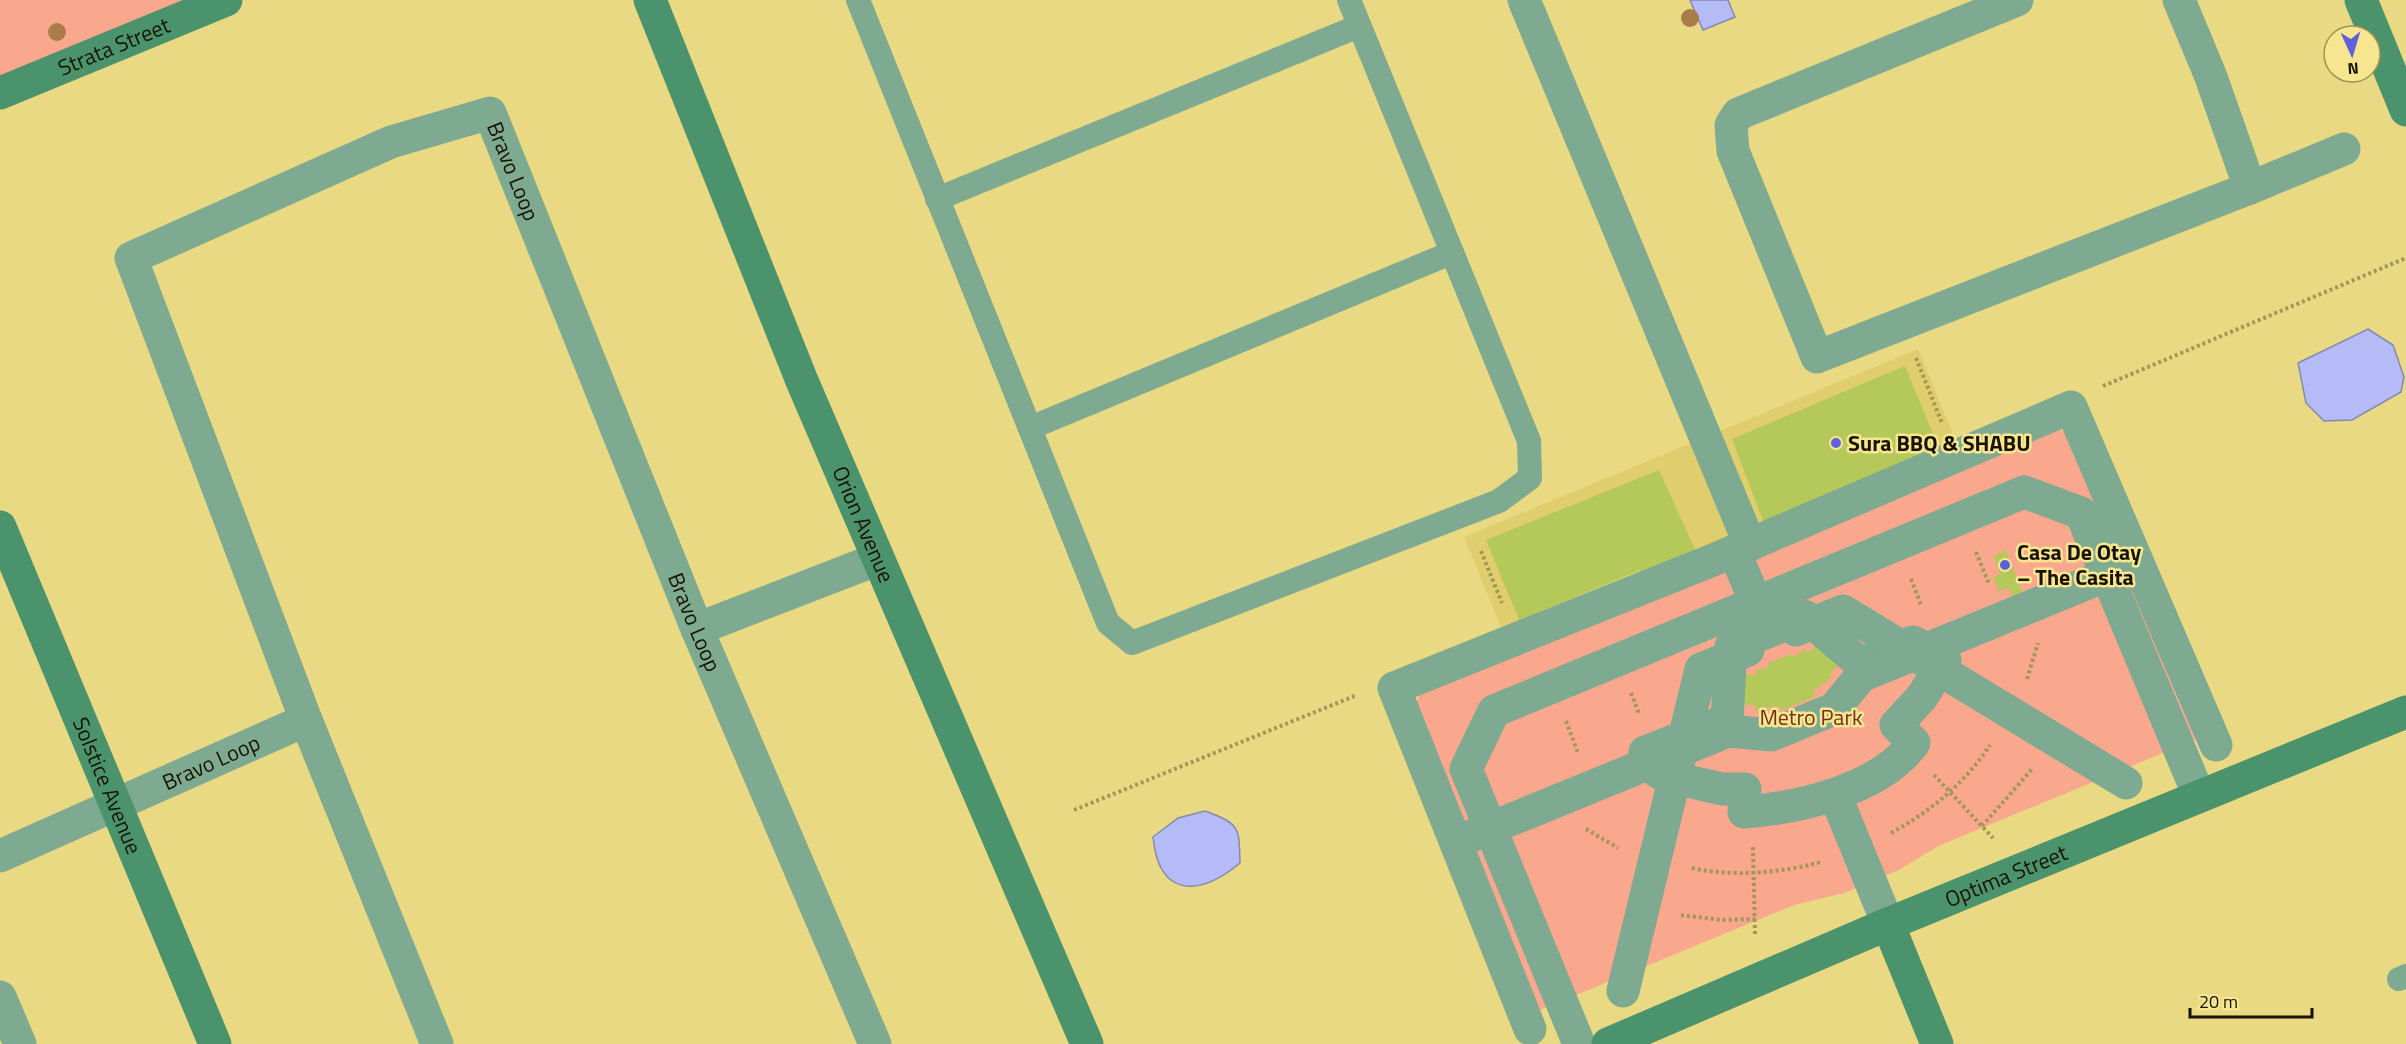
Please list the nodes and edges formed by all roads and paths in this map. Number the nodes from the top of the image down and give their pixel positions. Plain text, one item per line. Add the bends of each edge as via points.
1 (226, 0) edge
2 (650, 0) edge
3 (858, 0) edge
4 (1349, 0) edge
5 (1524, 0) edge
6 (2017, 0) edge
7 (2179, 0) edge
8 (2361, 0) edge
9 (1359, 26) junction
10 (0, 93) edge
11 (2406, 110) edge
12 (2344, 149) dead end
13 (2250, 188) junction
14 (937, 199) junction
15 (1451, 253) junction
16 (1916, 357) dead end
17 (1030, 428) junction
18 (1956, 456) junction
19 (1961, 518) junction
20 (0, 527) edge
21 (1896, 544) junction
22 (1742, 548) junction
23 (1481, 551) dead end
24 (878, 559) junction
25 (2137, 563) junction
26 (2107, 576) junction
27 (1756, 602) junction
28 (2003, 618) junction
29 (697, 629) junction
30 (1770, 636) junction
31 (1516, 639) junction
32 (1924, 653) junction
33 (1617, 660) junction
34 (1552, 687) junction
35 (2406, 712) edge
36 (306, 720) junction
37 (2052, 739) junction
38 (2216, 745) dead end
39 (1909, 749) junction
40 (1669, 755) junction
41 (2126, 783) dead end
42 (1592, 786) junction
43 (1835, 795) junction
44 (2199, 796) junction
45 (115, 803) junction
46 (1752, 812) junction
47 (1982, 826) junction
48 (1490, 828) junction
49 (1993, 838) dead end
50 (1456, 842) junction
51 (0, 856) edge
52 (1643, 907) junction
53 (1755, 919) junction
54 (1888, 924) junction
55 (1755, 936) dead end
56 (1623, 991) dead end
57 (0, 997) edge
58 (1530, 1029) dead end
59 (20, 1044) edge
60 (215, 1044) edge
61 (437, 1044) edge
62 (875, 1044) edge
63 (1087, 1044) edge
64 (1579, 1044) edge
65 (1608, 1044) edge
66 (1937, 1044) edge

1 - 10 street, Strata Street
2 - 24 street, Orion Avenue via 802,381
3 - 14 lane
4 - 9 lane
5 - 22 street
6 - 13 street via 1738,114 1731,125 1733,151 1817,357
7 - 13 street
8 - 11 street
9 - 14 lane
9 - 15 lane
12 - 13 street
14 - 17 lane
15 - 17 lane
15 - 17 lane via 1529,441 1530,478 1500,501 1131,643 1108,623
16 - 18 path
18 - 22 street
18 - 25 street via 2071,407
19 - 21 street
19 - 26 street via 2024,492 2081,513
19 - 28 path
20 - 45 street, Solstice Avenue
21 - 27 street
21 - 32 path
22 - 27 street
22 - 31 street
23 - 31 path
24 - 29 street
24 - 63 street, Orion Avenue
25 - 26 street
25 - 38 street
26 - 28 street
26 - 44 street
27 - 30 street
27 - 33 street
28 - 32 street
29 - 36 street, Bravo Loop via 490,113 392,142 131,258
29 - 62 street, Bravo Loop
30 - 32 street via 1843,611
30 - 40 street via 1701,669
31 - 50 street via 1394,688
32 - 37 street
32 - 39 street via 1922,697 1896,725 1914,743
32 - 40 street via 1861,676 1834,709 1771,735 1728,731
33 - 34 street
33 - 40 path
34 - 42 path
34 - 48 street via 1494,711 1466,770
35 - 44 street, Optima Street
36 - 45 street, Bravo Loop
36 - 61 street, Bravo Loop
37 - 41 street
37 - 47 path via 2029,774
39 - 43 street via 1876,774
39 - 47 path
40 - 42 street
40 - 46 street via 1722,789 1745,789 1744,812
40 - 52 street
42 - 48 street
43 - 46 street via 1795,807
43 - 54 street
44 - 54 street, Optima Street
45 - 51 street, Bravo Loop
45 - 60 street, Solstice Avenue
46 - 53 path
47 - 49 path
48 - 50 street
48 - 64 street
50 - 58 street
52 - 53 path via 1687,916
52 - 56 street
53 - 55 path
54 - 65 street, Optima Street
54 - 66 street
57 - 59 street

